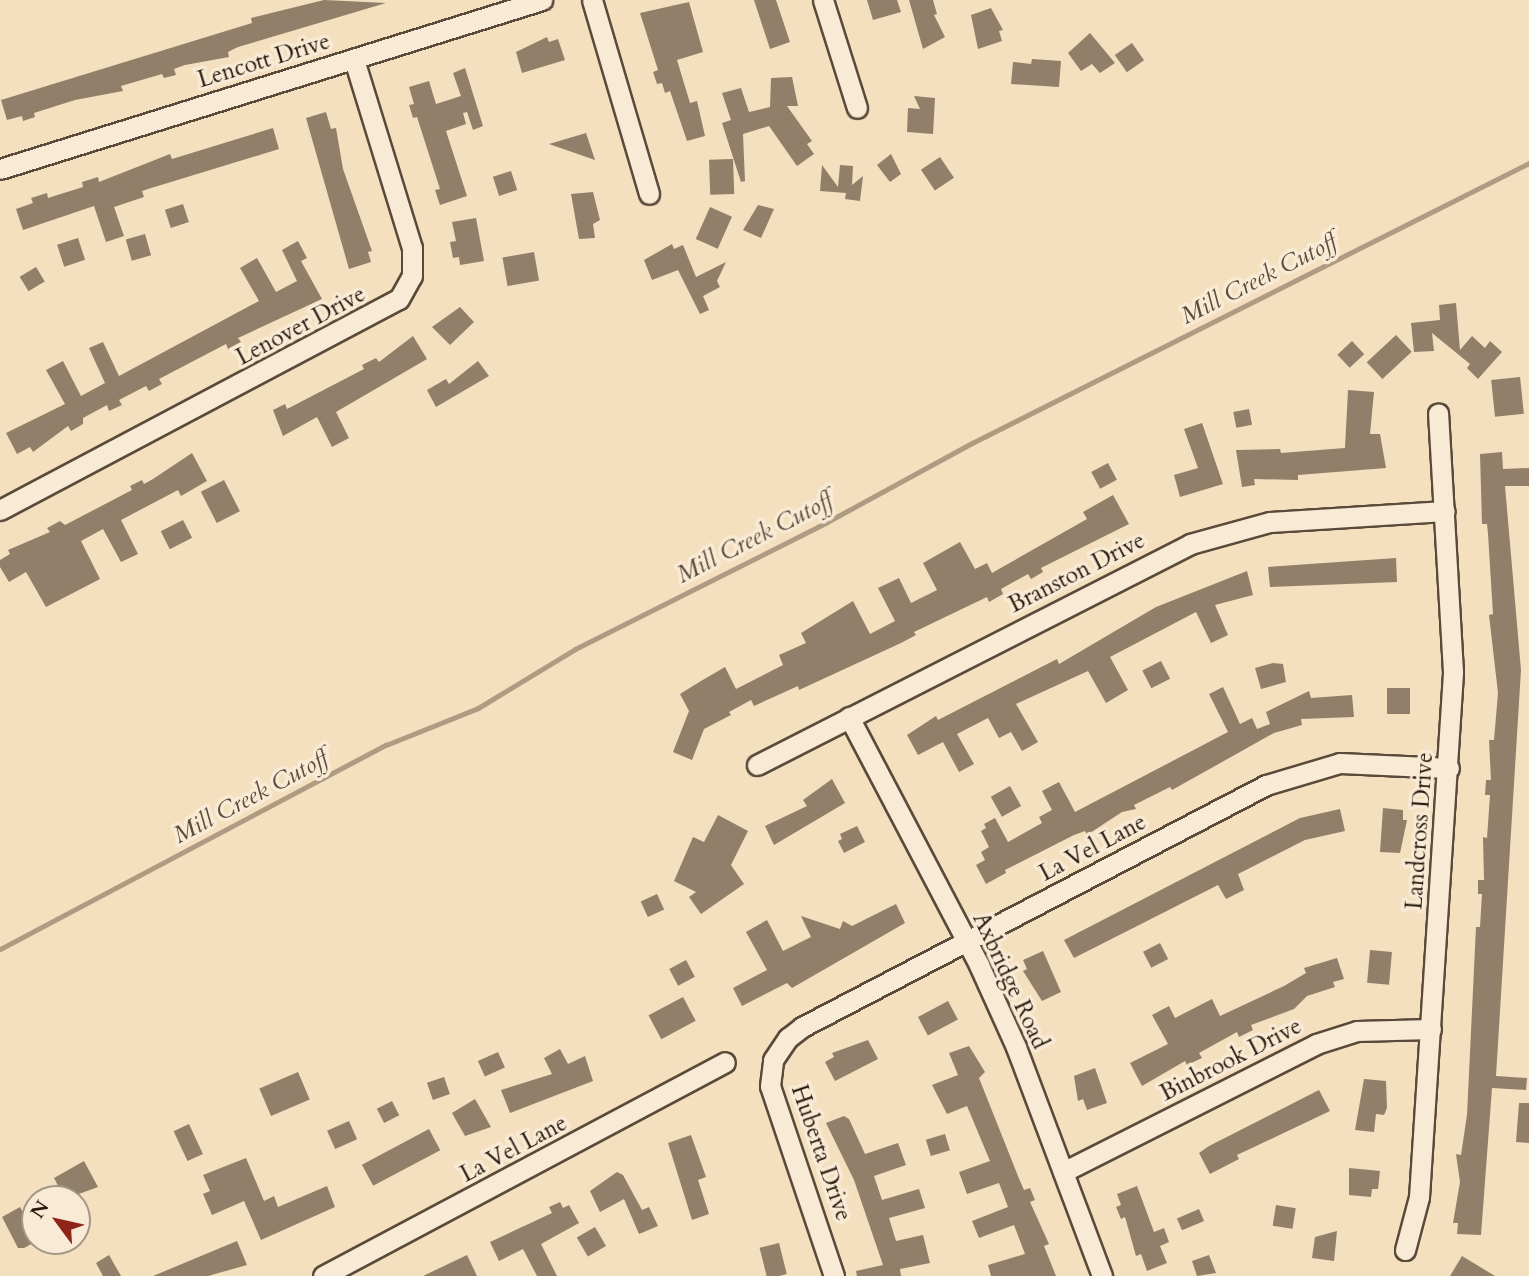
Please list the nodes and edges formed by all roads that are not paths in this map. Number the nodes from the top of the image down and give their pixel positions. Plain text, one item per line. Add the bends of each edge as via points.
1 (542, 0) edge
2 (592, 0) edge
3 (823, 0) edge
4 (354, 59) junction
5 (857, 108) dead end
6 (0, 169) edge
7 (649, 194) dead end
8 (1438, 413) dead end
9 (0, 510) edge
10 (1444, 511) junction
11 (849, 717) junction
12 (757, 765) dead end
13 (1449, 768) junction
14 (966, 941) junction
15 (1431, 1029) junction
16 (781, 1047) joint
17 (725, 1062) dead end
18 (1063, 1172) junction
19 (1405, 1250) dead end
20 (323, 1276) edge
21 (834, 1276) edge
22 (1102, 1276) edge

1 - 4 street, Lencott Drive
2 - 7 street
3 - 5 street
4 - 6 street, Lencott Drive
4 - 9 street, Lenover Drive via 412,247 411,276 399,299
8 - 10 street, Landcross Drive
10 - 11 street, Branston Drive via 1270,522 1190,544
10 - 13 street, Landcross Drive via 1453,672
11 - 12 street, Branston Drive
11 - 14 street, Axbridge Road
13 - 14 street, La Vel Lane via 1371,762 1301,771
13 - 15 street, Landcross Drive
14 - 16 street, La Vel Lane via 802,1027
14 - 18 street, Axbridge Road via 1016,1047
15 - 18 street, Binbrook Drive via 1357,1031 1316,1044
15 - 19 street, Landcross Drive via 1419,1198
16 - 21 street, Huberta Drive via 771,1069 774,1105 814,1205
17 - 20 street, La Vel Lane
18 - 22 street, Axbridge Road

